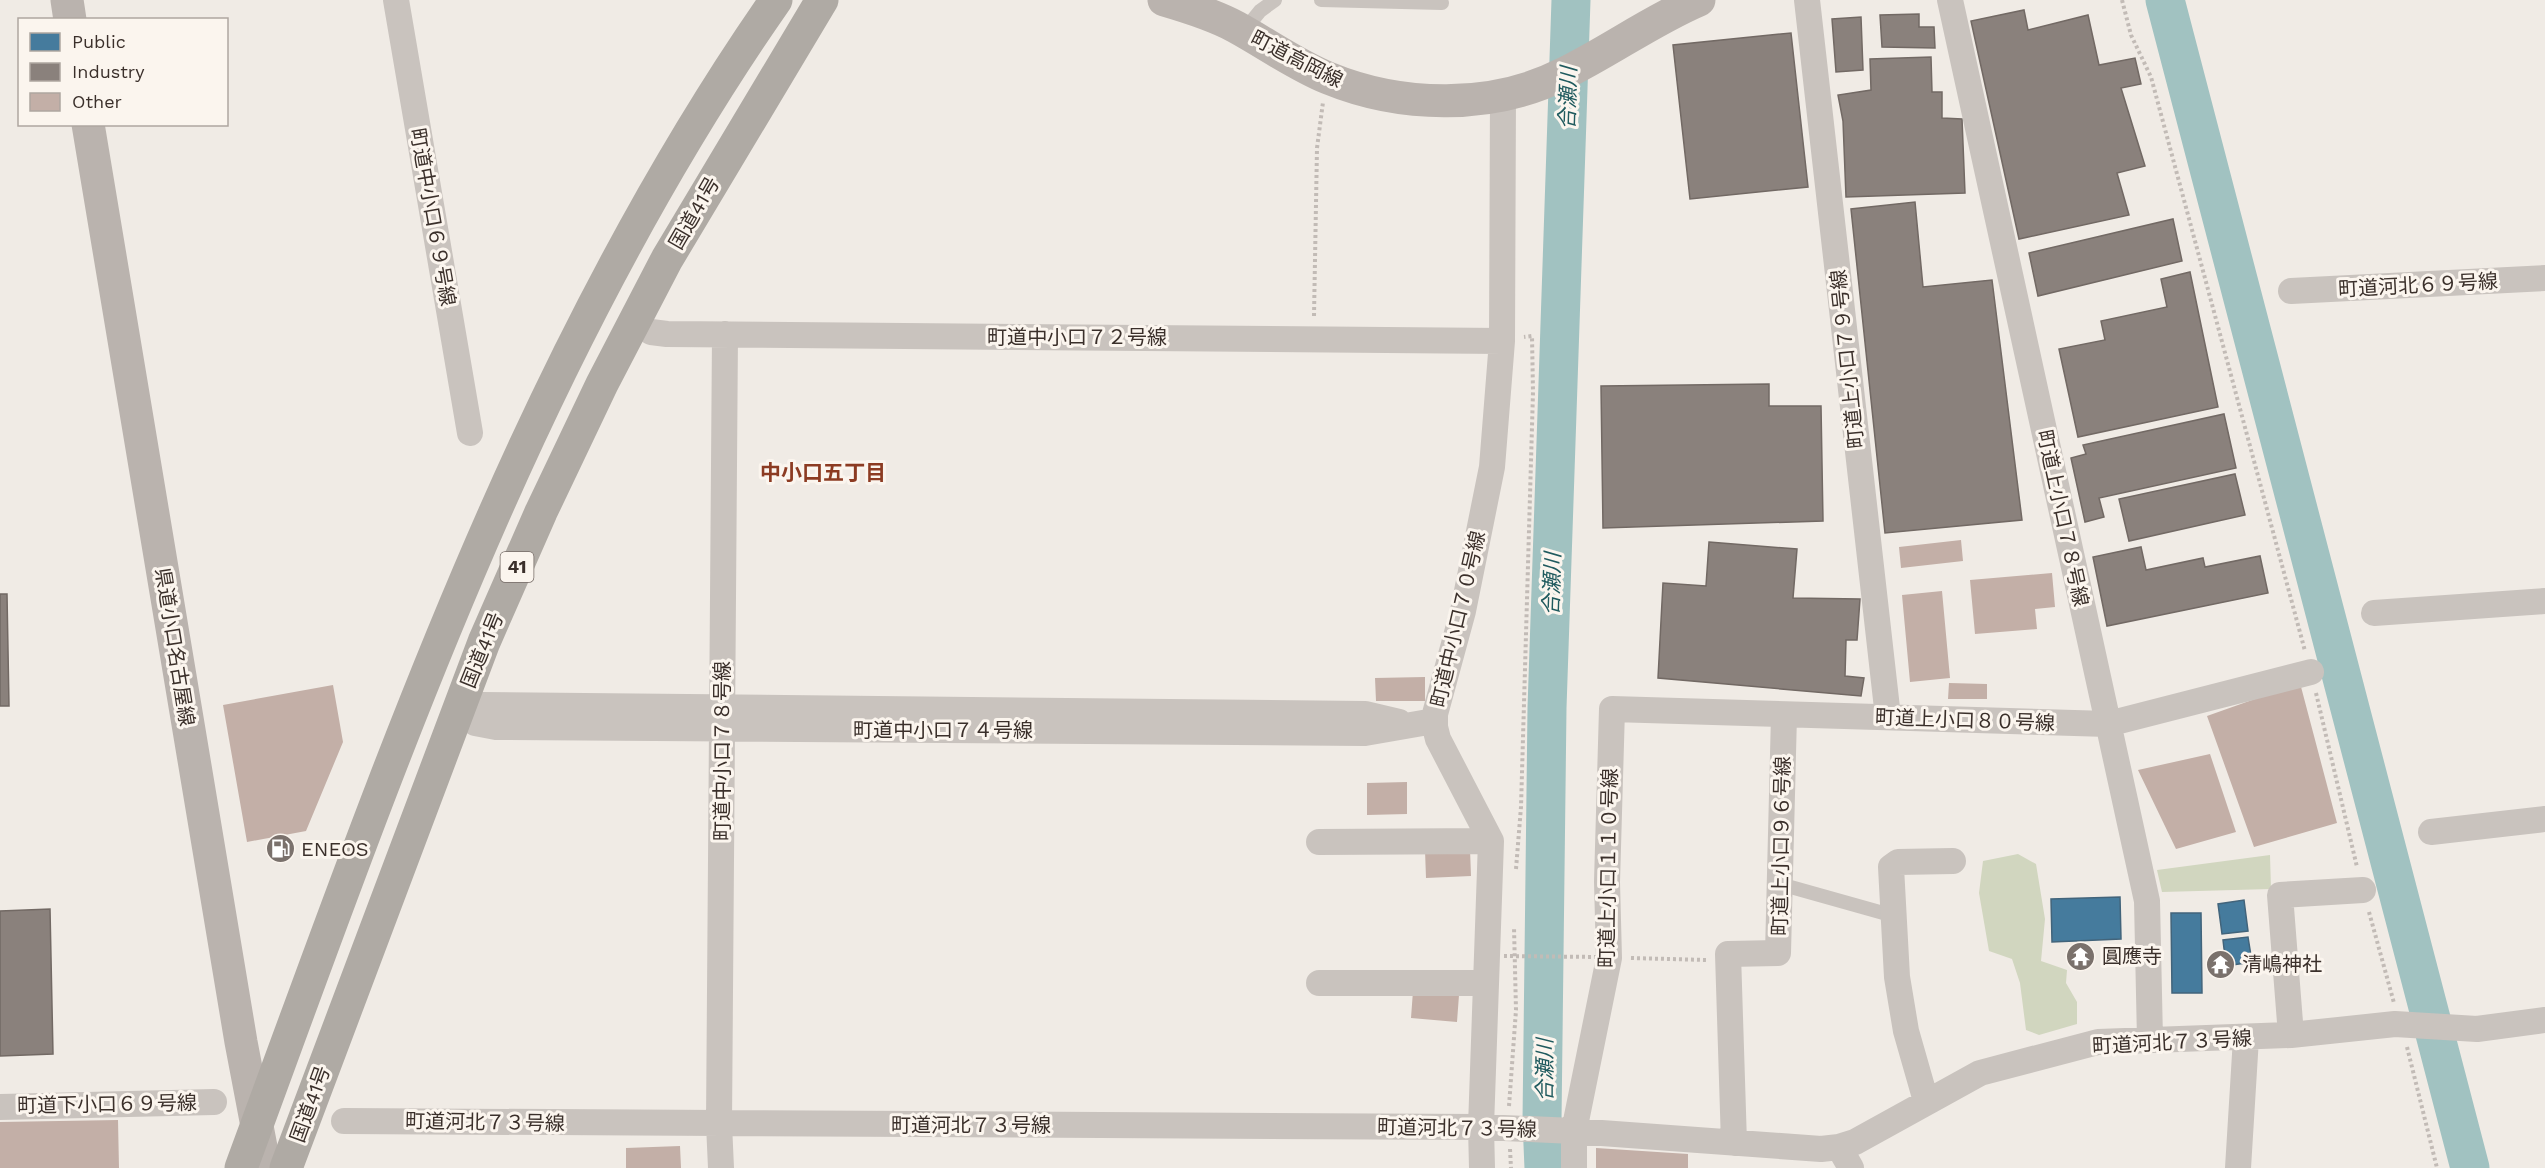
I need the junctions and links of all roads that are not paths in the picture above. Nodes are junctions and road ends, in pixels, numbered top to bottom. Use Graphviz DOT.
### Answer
graph roads {
  1 [pos="67,0"];
  2 [pos="396,0"];
  3 [pos="776,0"];
  4 [pos="822,0"];
  5 [pos="1164,0"];
  6 [pos="1275,0"];
  7 [pos="1321,0"];
  8 [pos="1699,0"];
  9 [pos="1807,0"];
  10 [pos="1950,0"];
  11 [pos="1442,3"];
  12 [pos="70,18"];
  13 [pos="1244,32"];
  14 [pos="1503,94"];
  15 [pos="88,126"];
  16 [pos="2545,278"];
  17 [pos="2545,292"];
  18 [pos="651,332"];
  19 [pos="725,334"];
  20 [pos="1502,341"];
  21 [pos="470,433"];
  22 [pos="2545,601"];
  23 [pos="2374,613"];
  24 [pos="2311,672"];
  25 [pos="1612,709"];
  26 [pos="479,714"];
  27 [pos="1784,715"];
  28 [pos="1888,717"];
  29 [pos="722,719"];
  30 [pos="1422,723"];
  31 [pos="2108,724"];
  32 [pos="2545,819"];
  33 [pos="2431,832"];
  34 [pos="1491,841"];
  35 [pos="1318,842"];
  36 [pos="1953,861"];
  37 [pos="1780,884"];
  38 [pos="2363,890"];
  39 [pos="1894,916"];
  40 [pos="1320,983"];
  41 [pos="1486,983"];
  42 [pos="2545,1020"];
  43 [pos="2291,1035"];
  44 [pos="2246,1038"];
  45 [pos="2150,1040"];
  46 [pos="1926,1101"];
  47 [pos="214,1102"];
  48 [pos="0,1107"];
  49 [pos="344,1121"];
  50 [pos="719,1124"];
  51 [pos="257,1126"];
  52 [pos="1481,1127"];
  53 [pos="1569,1130"];
  54 [pos="1734,1143"];
  55 [pos="1789,1157"];
  56 [pos="1845,1157"];
  57 [pos="241,1168"];
  58 [pos="265,1168"];
  59 [pos="286,1168"];
  60 [pos="721,1168"];
  61 [pos="1482,1168"];
  62 [pos="1574,1168"];
  63 [pos="2238,1168"];
  1 -- 12 [label="main road"];
  2 -- 21 [label="street, 町道中小口６９号線"];
  3 -- 51 [label="highway, 国道41号 / 41"];
  4 -- 59 [label="highway, 国道41号 / 41"];
  5 -- 13 [label="main road, 町道高岡線"];
  6 -- 13 [label="lane"];
  7 -- 11 [label="lane"];
  8 -- 14 [label="main road, 町道高岡線"];
  9 -- 28 [label="street, 町道上小口７９号線"];
  10 -- 31 [label="street, 町道上小口７８号線"];
  13 -- 14 [label="main road, 町道高岡線"];
  14 -- 20 [label="street, 町道中小口７０号線"];
  15 -- 51 [label="main road, 県道小口名古屋線"];
  16 -- 17 [label="street, 町道河北６９号線"];
  18 -- 19 [label="street, 町道中小口７２号線"];
  19 -- 20 [label="street, 町道中小口７２号線"];
  19 -- 29 [label="street, 町道中小口７８号線"];
  20 -- 30 [label="street, 町道中小口７０号線"];
  22 -- 23 [label="street"];
  24 -- 31 [label="street, 町道上小口８０号線"];
  25 -- 27 [label="street, 町道上小口８０号線"];
  25 -- 53 [label="street, 町道上小口１１０号線"];
  26 -- 29 [label="street, 町道中小口７４号線"];
  27 -- 28 [label="street, 町道上小口８０号線"];
  27 -- 37 [label="street, 町道上小口９６号線"];
  28 -- 31 [label="street, 町道上小口８０号線"];
  29 -- 30 [label="street, 町道中小口７４号線"];
  29 -- 50 [label="street, 町道中小口７８号線"];
  30 -- 34 [label="street, 町道中小口７０号線"];
  31 -- 45 [label="street, 町道上小口７８号線"];
  32 -- 33 [label="street"];
  34 -- 35 [label="street"];
  34 -- 41 [label="street, 町道中小口７０号線"];
  36 -- 39 [label="street"];
  37 -- 39 [label="lane"];
  37 -- 54 [label="street, 町道上小口９６号線"];
  38 -- 43 [label="street"];
  39 -- 46 [label="street"];
  40 -- 41 [label="street"];
  41 -- 52 [label="street, 町道中小口７０号線"];
  42 -- 43 [label="street, 町道河北７３号線"];
  43 -- 44 [label="street, 町道河北７３号線"];
  44 -- 45 [label="street, 町道河北７３号線"];
  44 -- 63 [label="street"];
  45 -- 46 [label="street, 町道河北７３号線"];
  46 -- 56 [label="street, 町道河北７３号線"];
  47 -- 48 [label="street, 町道下小口６９号線"];
  49 -- 50 [label="street, 町道河北７３号線"];
  50 -- 52 [label="street, 町道河北７３号線"];
  50 -- 60 [label="street, 町道中小口７８号線"];
  51 -- 57 [label="highway, 国道41号 / 41"];
  51 -- 58 [label="main road, 県道小口名古屋線"];
  52 -- 53 [label="street, 町道河北７３号線"];
  52 -- 61 [label="street, 町道中小口７０号線"];
  53 -- 54 [label="street, 町道河北７３号線"];
  53 -- 62 [label="street, 町道上小口１１０号線"];
  54 -- 55 [label="street, 町道河北７３号線"];
  55 -- 56 [label="street, 町道河北７３号線"];
}
